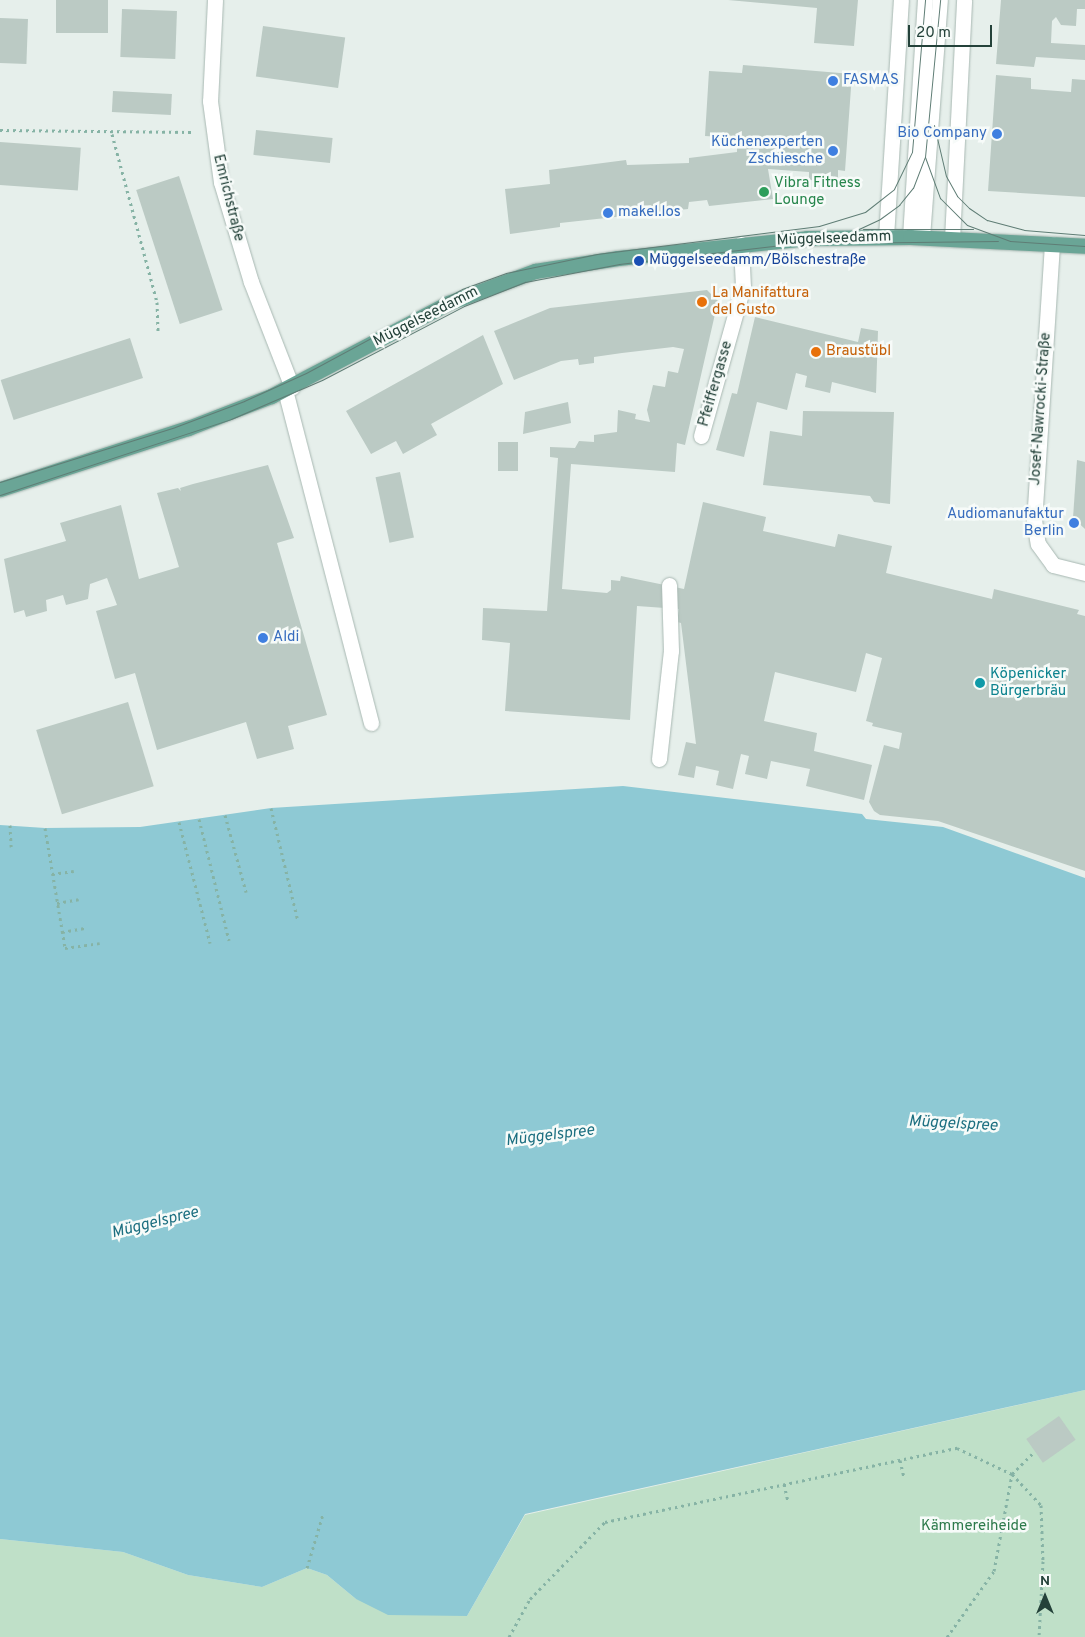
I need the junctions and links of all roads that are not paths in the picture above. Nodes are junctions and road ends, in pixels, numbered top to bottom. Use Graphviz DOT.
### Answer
graph roads {
  1 [pos="215,0"];
  2 [pos="901,0"];
  3 [pos="926,0"];
  4 [pos="940,0"];
  5 [pos="964,0"];
  6 [pos="886,237"];
  7 [pos="916,237"];
  8 [pos="952,239"];
  9 [pos="741,244"];
  10 [pos="1052,244"];
  11 [pos="1085,246"];
  12 [pos="288,389"];
  13 [pos="701,436"];
  14 [pos="0,489"];
  15 [pos="1085,573"];
  16 [pos="669,585"];
  17 [pos="370,724"];
  18 [pos="659,759"];
  1 -- 12 [label="street, Emrichstraße"];
  2 -- 6 [label="street"];
  3 -- 7 [label="street"];
  4 -- 7 [label="street"];
  5 -- 8 [label="street"];
  6 -- 7 [label="main road, Müggelseedamm"];
  6 -- 9 [label="main road, Müggelseedamm"];
  7 -- 8 [label="main road, Müggelseedamm"];
  8 -- 10 [label="main road, Müggelseedamm"];
  9 -- 12 [label="main road, Müggelseedamm"];
  9 -- 13 [label="street, Pfeiffergasse"];
  10 -- 11 [label="main road, Müggelseedamm"];
  10 -- 15 [label="street, Josef-Nawrocki-Straße"];
  12 -- 14 [label="main road, Müggelseedamm"];
  12 -- 17 [label="street, Emrichstraße"];
  16 -- 18 [label="street"];
}
